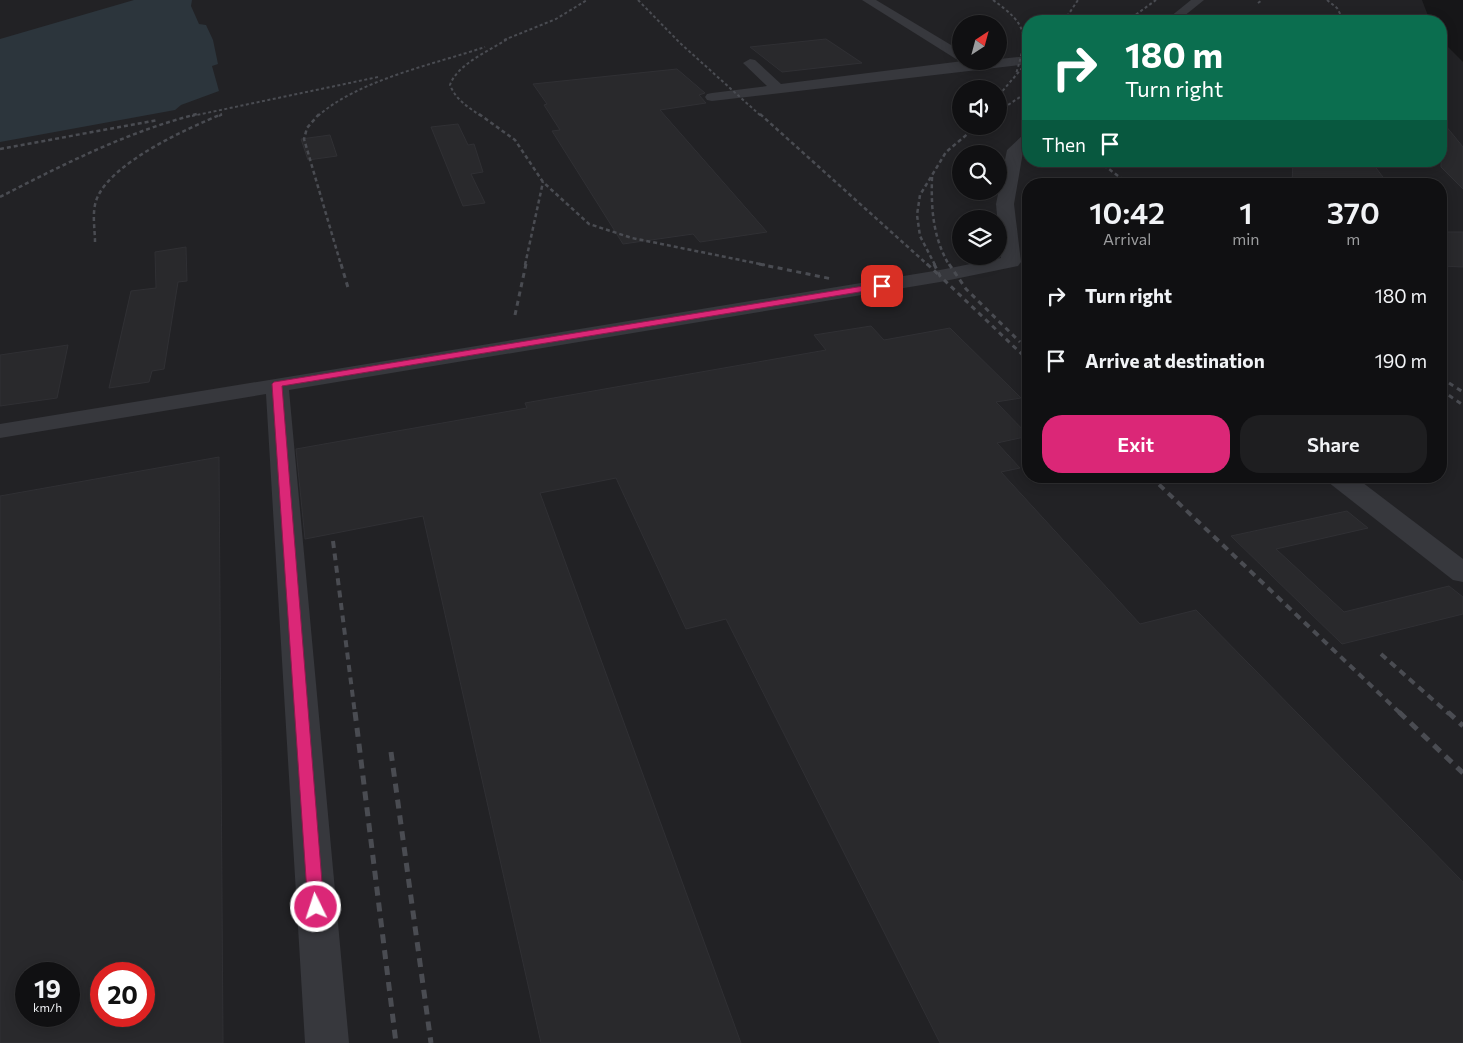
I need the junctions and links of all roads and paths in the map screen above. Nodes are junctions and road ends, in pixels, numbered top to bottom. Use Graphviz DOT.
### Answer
graph roads {
  1 [pos="868,0"];
  2 [pos="1198,0"];
  3 [pos="1179,15"];
  4 [pos="952,51"];
  5 [pos="1022,60"];
  6 [pos="1008,61"];
  7 [pos="750,63"];
  8 [pos="952,66"];
  9 [pos="778,89"];
  10 [pos="712,97"];
  11 [pos="1022,144"];
  12 [pos="1020,265"];
  13 [pos="277,384"];
  14 [pos="0,431"];
  15 [pos="1346,483"];
  16 [pos="1463,573"];
  17 [pos="327,1043"];
  1 -- 4 [label="lane"];
  2 -- 3 [label="lane"];
  5 -- 6 [label="lane"];
  7 -- 9 [label="lane"];
  8 -- 9 [label="lane"];
  9 -- 10 [label="lane"];
  11 -- 12 [label="lane"];
  12 -- 13 [label="lane"];
  13 -- 14 [label="lane"];
  13 -- 17 [label="lane"];
  15 -- 16 [label="lane"];
}
